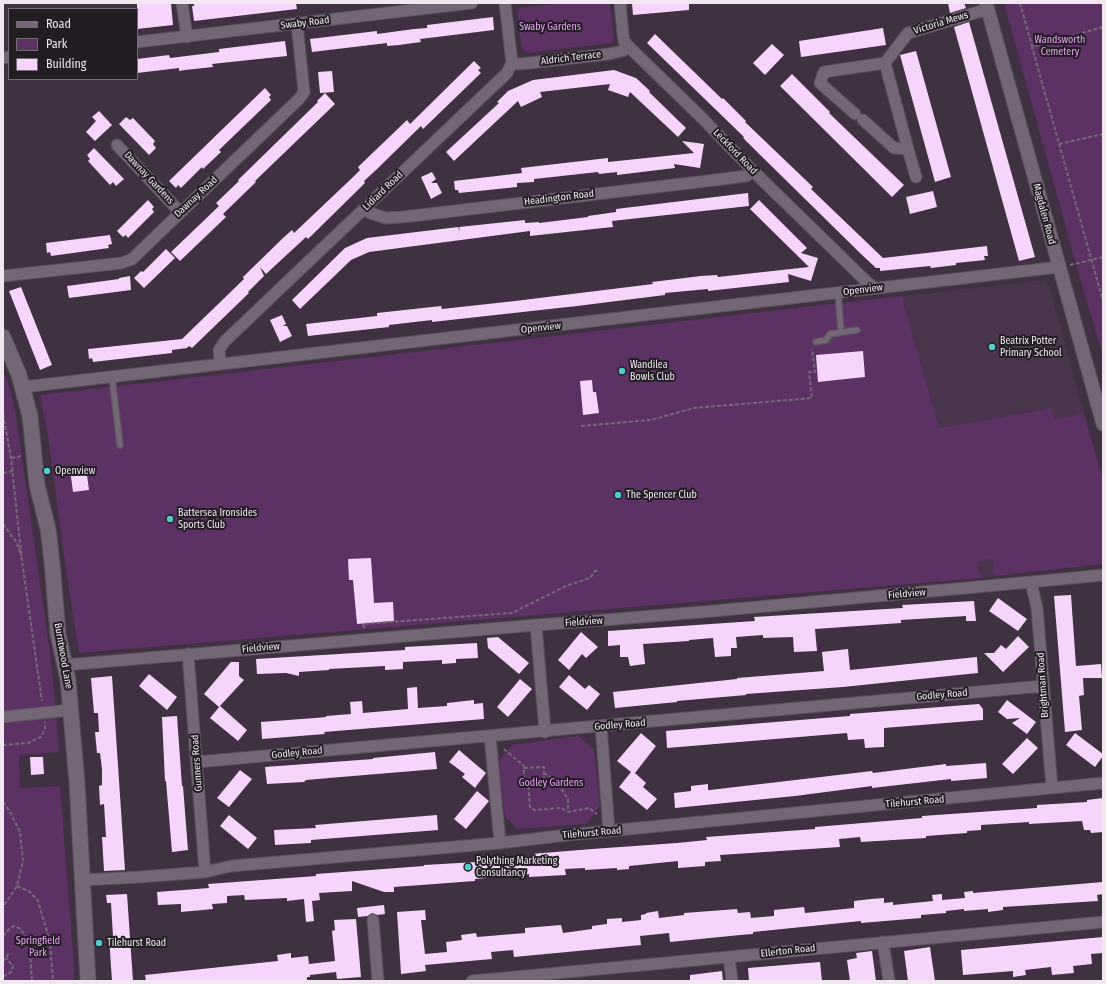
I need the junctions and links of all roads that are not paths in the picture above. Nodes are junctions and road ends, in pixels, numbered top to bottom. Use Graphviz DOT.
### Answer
graph roads {
  1 [pos="182,3"];
  2 [pos="472,3"];
  3 [pos="505,3"];
  4 [pos="620,3"];
  5 [pos="987,6"];
  6 [pos="297,24"];
  7 [pos="186,37"];
  8 [pos="138,42"];
  9 [pos="629,47"];
  10 [pos="512,63"];
  11 [pos="885,63"];
  12 [pos="117,145"];
  13 [pos="908,149"];
  14 [pos="753,171"];
  15 [pos="916,177"];
  16 [pos="365,208"];
  17 [pos="180,212"];
  18 [pos="1059,267"];
  19 [pos="3,276"];
  20 [pos="872,290"];
  21 [pos="838,293"];
  22 [pos="857,330"];
  23 [pos="841,332"];
  24 [pos="3,337"];
  25 [pos="816,342"];
  26 [pos="220,363"];
  27 [pos="112,377"];
  28 [pos="23,387"];
  29 [pos="1103,424"];
  30 [pos="120,444"];
  31 [pos="30,445"];
  32 [pos="39,494"];
  33 [pos="1103,575"];
  34 [pos="1031,582"];
  35 [pos="536,624"];
  36 [pos="188,654"];
  37 [pos="65,665"];
  38 [pos="1043,686"];
  39 [pos="71,710"];
  40 [pos="3,717"];
  41 [pos="601,726"];
  42 [pos="545,732"];
  43 [pos="490,736"];
  44 [pos="197,762"];
  45 [pos="1103,783"];
  46 [pos="1052,788"];
  47 [pos="609,831"];
  48 [pos="500,843"];
  49 [pos="205,872"];
  50 [pos="82,880"];
  51 [pos="373,920"];
  52 [pos="1103,922"];
  53 [pos="883,942"];
  54 [pos="729,957"];
  55 [pos="574,976"];
  56 [pos="88,981"];
  57 [pos="378,981"];
  58 [pos="472,981"];
  59 [pos="732,981"];
  60 [pos="888,981"];
  1 -- 7 [label="street"];
  2 -- 6 [label="street, Swaby Road"];
  3 -- 10 [label="street"];
  4 -- 9 [label="street, Leckford Road"];
  5 -- 11 [label="street, Victoria Mews"];
  5 -- 18 [label="street, Magdalen Road"];
  6 -- 7 [label="street, Swaby Road"];
  6 -- 17 [label="street, Dawnay Road"];
  7 -- 8 [label="street, Swaby Road"];
  9 -- 10 [label="street, Aldrich Terrace"];
  9 -- 14 [label="street, Leckford Road"];
  10 -- 16 [label="street, Lidiard Road"];
  11 -- 13 [label="street"];
  11 -- 13 [label="street"];
  12 -- 17 [label="street, Dawnay Gardens"];
  13 -- 15 [label="street"];
  14 -- 16 [label="street, Headington Road"];
  14 -- 20 [label="street, Leckford Road"];
  16 -- 26 [label="street, Lidiard Road"];
  17 -- 19 [label="street, Dawnay Road"];
  18 -- 20 [label="street, Openview"];
  18 -- 29 [label="street, Magdalen Road"];
  20 -- 21 [label="street, Openview"];
  21 -- 23 [label="lane"];
  21 -- 26 [label="street, Openview"];
  22 -- 23 [label="lane"];
  23 -- 25 [label="lane"];
  24 -- 28 [label="main road"];
  26 -- 27 [label="street, Openview"];
  27 -- 28 [label="street, Openview"];
  27 -- 30 [label="lane"];
  28 -- 31 [label="main road"];
  31 -- 32 [label="main road"];
  31 -- 32 [label="main road"];
  32 -- 37 [label="main road, Burntwood Lane"];
  33 -- 34 [label="street, Fieldview"];
  34 -- 35 [label="street, Fieldview"];
  34 -- 38 [label="street, Brightman Road"];
  35 -- 36 [label="street, Fieldview"];
  35 -- 42 [label="street"];
  36 -- 37 [label="street, Fieldview"];
  36 -- 44 [label="street, Gunners Road"];
  37 -- 39 [label="main road, Burntwood Lane"];
  38 -- 41 [label="street, Godley Road"];
  38 -- 46 [label="street, Brightman Road"];
  39 -- 40 [label="street"];
  39 -- 50 [label="main road, Burntwood Lane"];
  41 -- 42 [label="street, Godley Road"];
  41 -- 47 [label="street"];
  42 -- 43 [label="street, Godley Road"];
  43 -- 44 [label="street, Godley Road"];
  43 -- 48 [label="street"];
  44 -- 49 [label="street, Gunners Road"];
  45 -- 46 [label="street, Tilehurst Road"];
  46 -- 47 [label="street, Tilehurst Road"];
  47 -- 48 [label="street, Tilehurst Road"];
  48 -- 49 [label="street, Tilehurst Road"];
  49 -- 50 [label="street, Tilehurst Road"];
  50 -- 56 [label="main road, Burntwood Lane"];
  51 -- 57 [label="street"];
  52 -- 53 [label="street, Ellerton Road"];
  53 -- 54 [label="street, Ellerton Road"];
  53 -- 60 [label="street"];
  54 -- 55 [label="street, Ellerton Road"];
  54 -- 59 [label="street"];
  55 -- 58 [label="street, Ellerton Road"];
}
